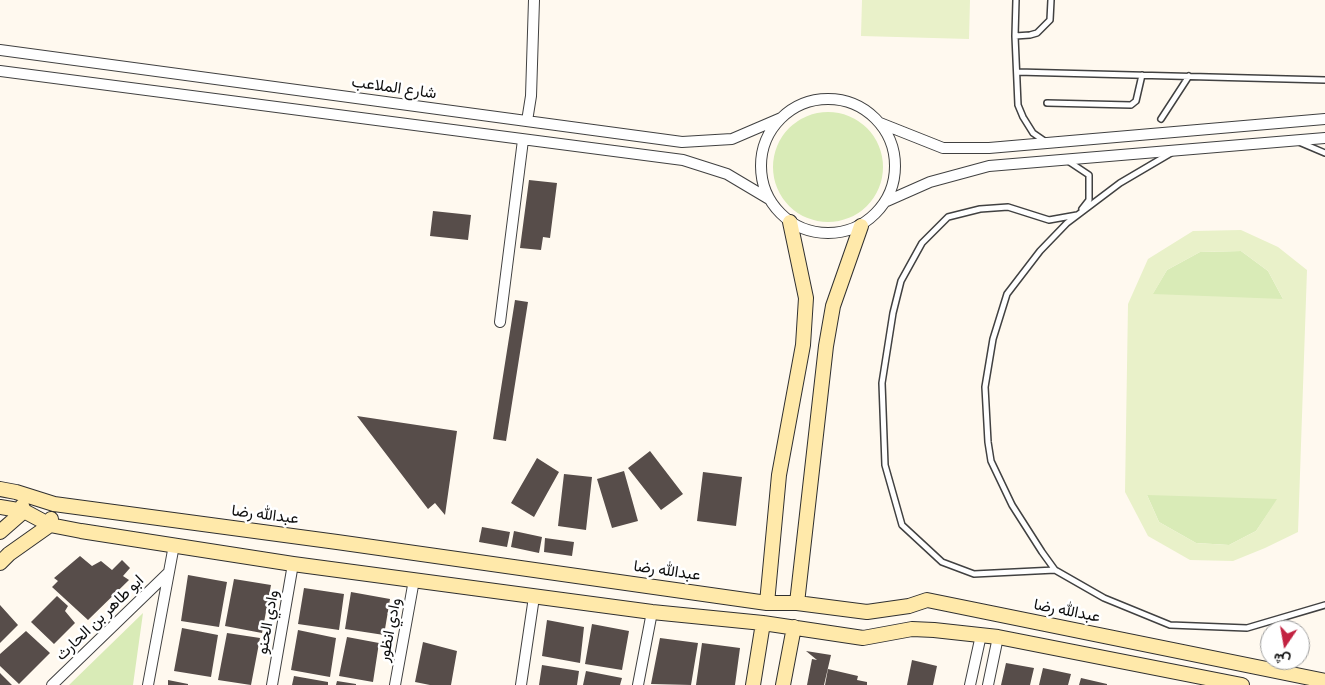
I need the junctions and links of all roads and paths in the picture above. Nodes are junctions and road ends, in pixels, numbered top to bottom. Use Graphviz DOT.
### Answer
graph roads {
  1 [pos="534,0"];
  2 [pos="1016,0"];
  3 [pos="1050,0"];
  4 [pos="1015,36"];
  5 [pos="0,50"];
  6 [pos="0,71"];
  7 [pos="1017,72"];
  8 [pos="1142,75"];
  9 [pos="1188,76"];
  10 [pos="1325,80"];
  11 [pos="1047,103"];
  12 [pos="781,118"];
  13 [pos="1161,119"];
  14 [pos="1325,119"];
  15 [pos="527,121"];
  16 [pos="880,123"];
  17 [pos="1325,138"];
  18 [pos="523,140"];
  19 [pos="1294,140"];
  20 [pos="1048,143"];
  21 [pos="1177,150"];
  22 [pos="1325,153"];
  23 [pos="1065,160"];
  24 [pos="769,199"];
  25 [pos="887,200"];
  26 [pos="1078,215"];
  27 [pos="790,222"];
  28 [pos="861,226"];
  29 [pos="500,322"];
  30 [pos="0,490"];
  31 [pos="16,492"];
  32 [pos="54,504"];
  33 [pos="0,507"];
  34 [pos="24,511"];
  35 [pos="50,525"];
  36 [pos="0,532"];
  37 [pos="174,545"];
  38 [pos="0,563"];
  39 [pos="293,564"];
  40 [pos="1055,570"];
  41 [pos="169,572"];
  42 [pos="414,580"];
  43 [pos="534,596"];
  44 [pos="767,603"];
  45 [pos="797,603"];
  46 [pos="1325,604"];
  47 [pos="652,612"];
  48 [pos="763,623"];
  49 [pos="794,628"];
  50 [pos="982,635"];
  51 [pos="998,637"];
  52 [pos="1325,681"];
  53 [pos="52,685"];
  54 [pos="148,685"];
  55 [pos="272,685"];
  56 [pos="395,685"];
  57 [pos="521,685"];
  58 [pos="638,685"];
  59 [pos="753,685"];
  60 [pos="783,685"];
  61 [pos="970,685"];
  62 [pos="988,685"];
  63 [pos="1242,685"];
  1 -- 15 [label="street"];
  2 -- 4 [label="lane"];
  3 -- 4 [label="lane"];
  4 -- 7 [label="lane"];
  5 -- 15 [label="street, شارع الملاعب"];
  6 -- 18 [label="street, شارع الملاعب"];
  7 -- 8 [label="lane"];
  7 -- 20 [label="lane"];
  8 -- 9 [label="lane"];
  8 -- 11 [label="lane"];
  9 -- 10 [label="lane"];
  9 -- 13 [label="lane"];
  12 -- 15 [label="street, شارع الملاعب"];
  12 -- 16 [label="street"];
  12 -- 24 [label="street"];
  14 -- 20 [label="street"];
  16 -- 20 [label="street"];
  16 -- 25 [label="street"];
  17 -- 19 [label="street"];
  18 -- 24 [label="street, شارع الملاعب"];
  18 -- 29 [label="street"];
  19 -- 21 [label="street"];
  19 -- 22 [label="lane"];
  21 -- 23 [label="street"];
  21 -- 26 [label="lane"];
  23 -- 25 [label="street"];
  23 -- 26 [label="lane"];
  24 -- 27 [label="street"];
  25 -- 28 [label="street"];
  26 -- 40 [label="lane"];
  26 -- 40 [label="lane"];
  27 -- 28 [label="street"];
  27 -- 44 [label="street"];
  28 -- 45 [label="street"];
  30 -- 31 [label="street, عبدالله رضا"];
  31 -- 32 [label="street, عبدالله رضا"];
  31 -- 34 [label="street"];
  32 -- 35 [label="street"];
  32 -- 44 [label="street, عبدالله رضا"];
  33 -- 34 [label="street"];
  34 -- 35 [label="street"];
  34 -- 36 [label="street"];
  35 -- 37 [label="street"];
  35 -- 38 [label="street"];
  37 -- 39 [label="street"];
  37 -- 41 [label="street"];
  39 -- 42 [label="street"];
  39 -- 55 [label="street, وادي الحنو"];
  40 -- 46 [label="lane"];
  41 -- 53 [label="street, ابو طاهر بن الحارث"];
  41 -- 54 [label="street"];
  42 -- 43 [label="street"];
  42 -- 56 [label="street, وادي انظور"];
  43 -- 47 [label="street"];
  43 -- 57 [label="street"];
  44 -- 45 [label="street, عبدالله رضا"];
  45 -- 52 [label="street, عبدالله رضا"];
  47 -- 48 [label="street"];
  47 -- 58 [label="street"];
  48 -- 49 [label="street"];
  48 -- 59 [label="street"];
  49 -- 50 [label="street"];
  49 -- 60 [label="street"];
  50 -- 51 [label="street"];
  50 -- 61 [label="street"];
  51 -- 62 [label="street"];
  51 -- 63 [label="street"];
}
